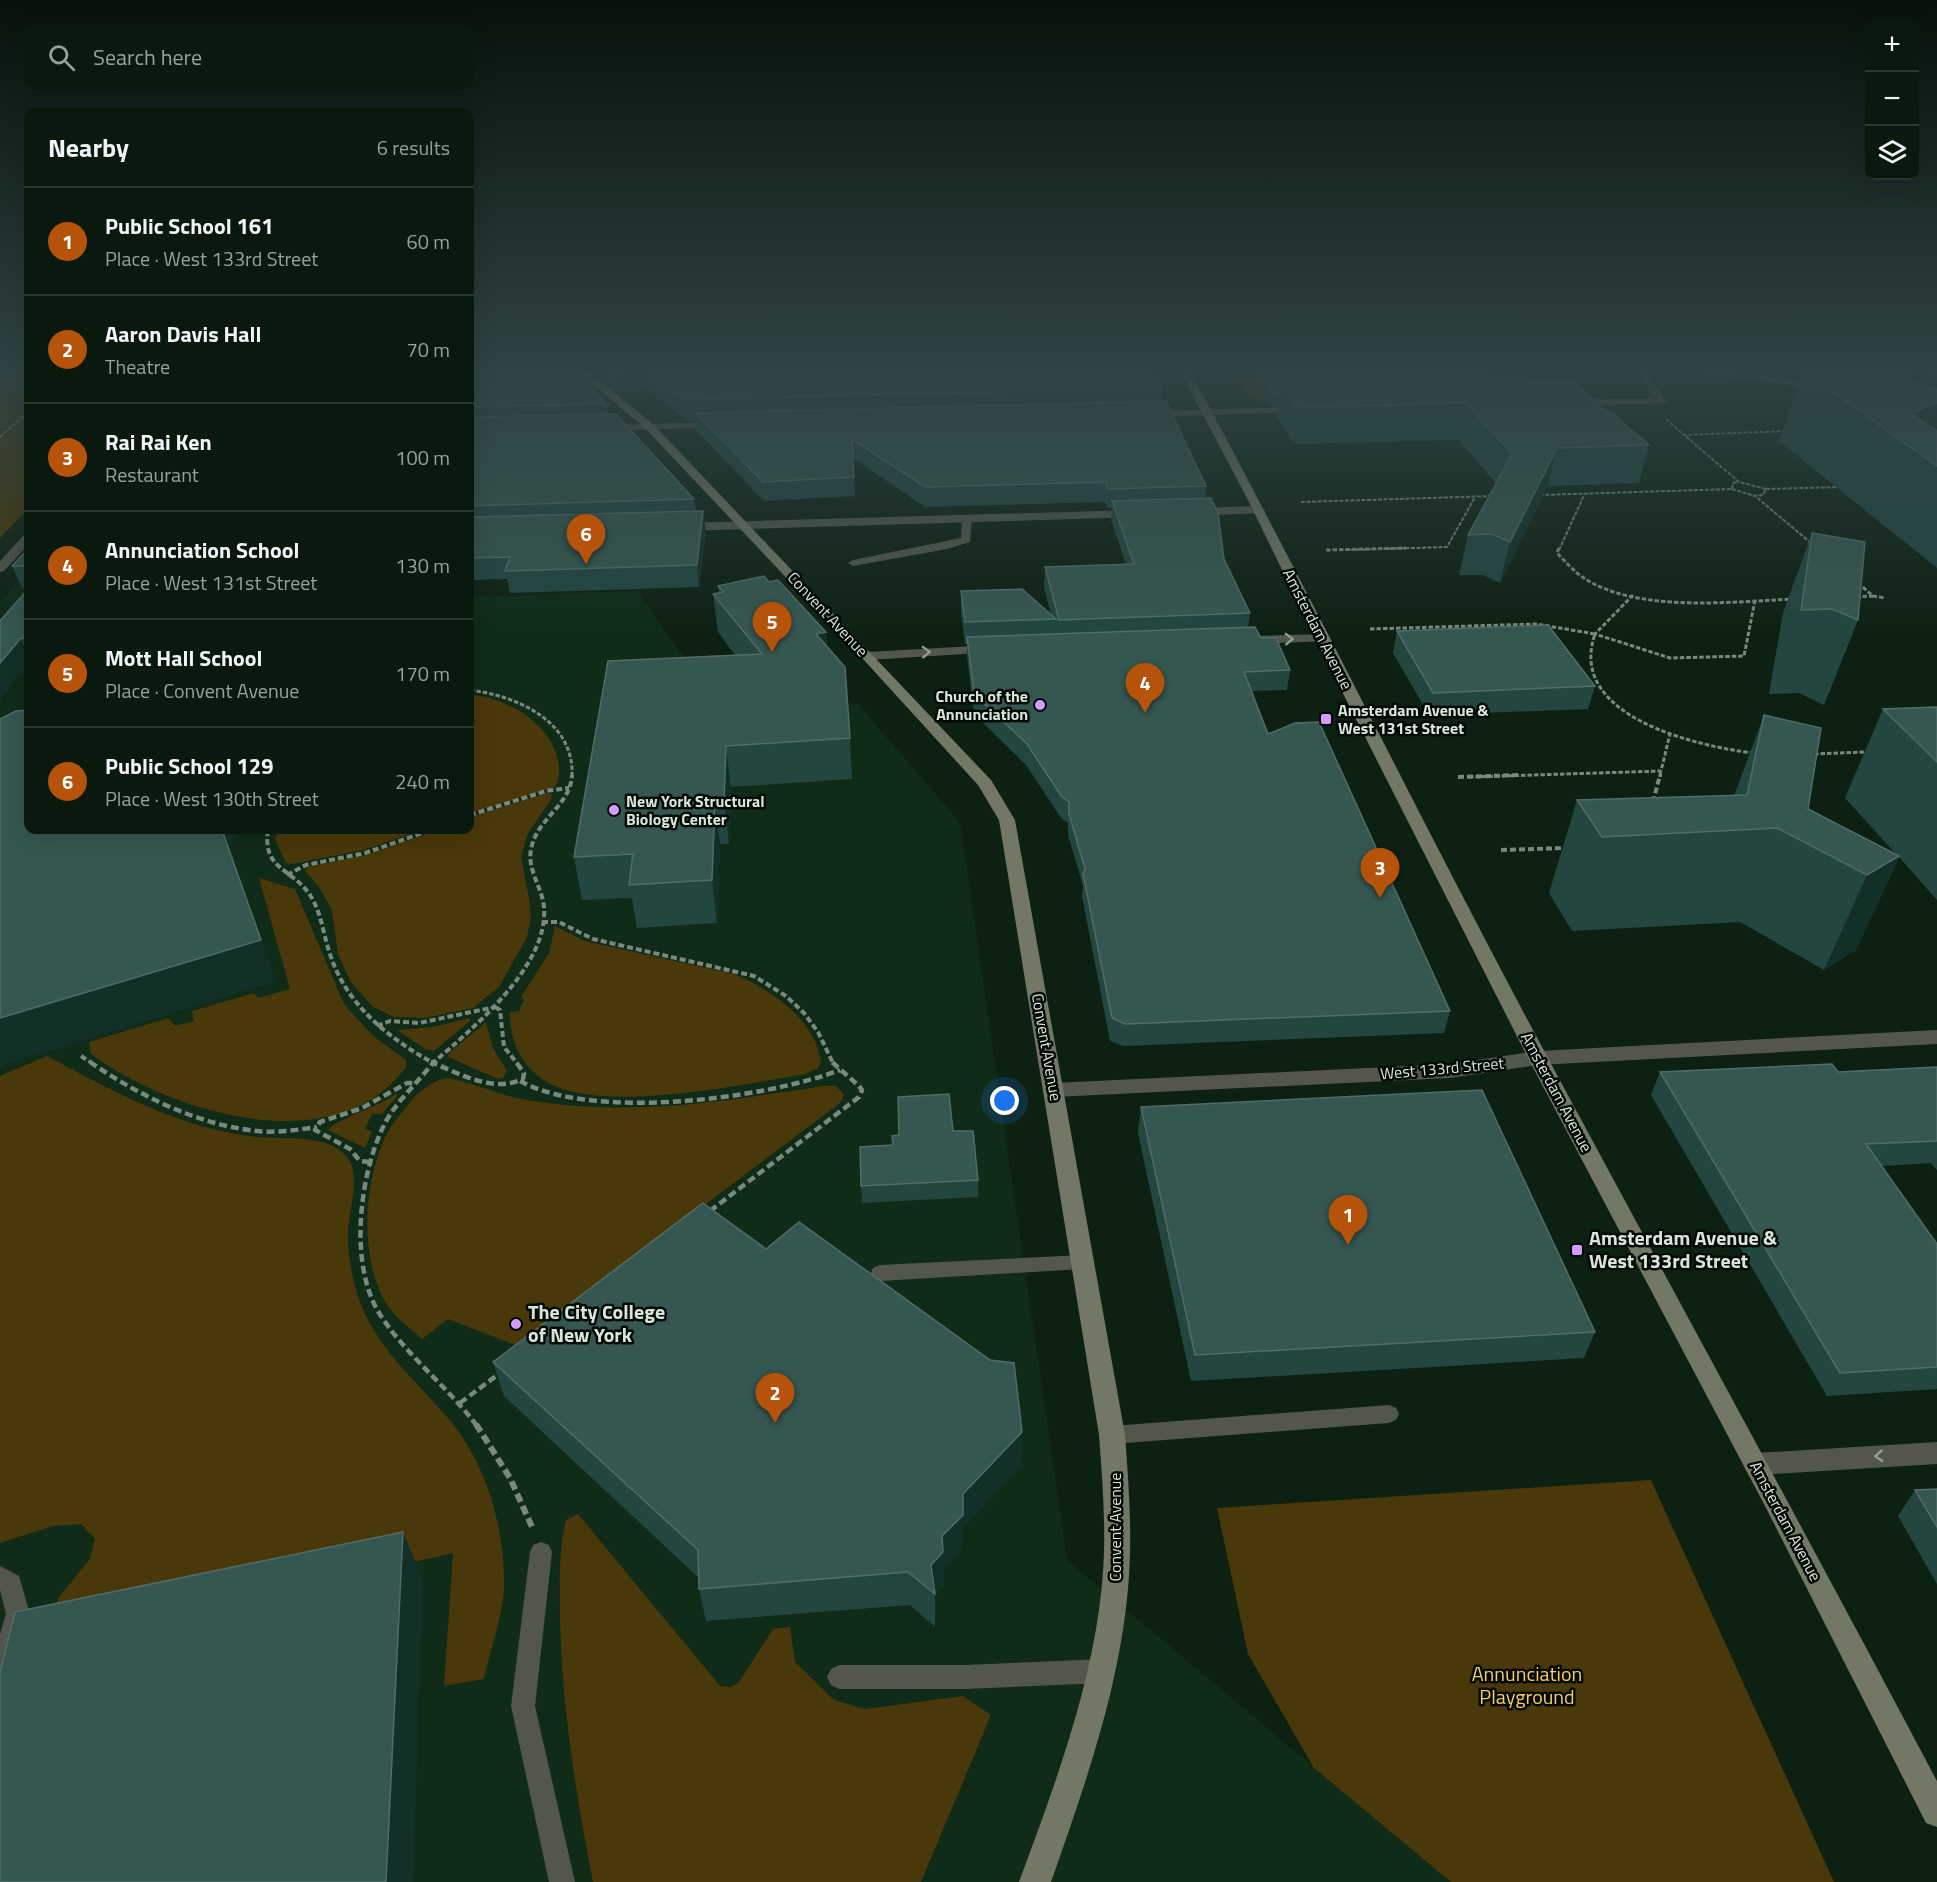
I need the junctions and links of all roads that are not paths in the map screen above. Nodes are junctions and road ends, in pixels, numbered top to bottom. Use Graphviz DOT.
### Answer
graph roads {
  1 [pos="678,457"];
  2 [pos="1231,457"];
  3 [pos="1258,510"];
  4 [pos="1186,512"];
  5 [pos="1152,513"];
  6 [pos="967,519"];
  7 [pos="743,525"];
  8 [pos="666,527"];
  9 [pos="24,546"];
  10 [pos="853,563"];
  11 [pos="0,568"];
  12 [pos="1322,638"];
  13 [pos="1233,641"];
  14 [pos="1005,649"];
  15 [pos="868,656"];
  16 [pos="1937,1037"];
  17 [pos="1538,1058"];
  18 [pos="1054,1089"];
  19 [pos="1083,1262"];
  20 [pos="880,1273"];
  21 [pos="1389,1414"];
  22 [pos="1112,1435"];
  23 [pos="1937,1453"];
  24 [pos="1756,1464"];
  25 [pos="541,1552"];
  26 [pos="0,1577"];
  27 [pos="0,1670"];
  28 [pos="1104,1671"];
  29 [pos="839,1677"];
  30 [pos="1937,1812"];
  31 [pos="562,1882"];
  32 [pos="1035,1882"];
  1 -- 7 [label="street, Convent Avenue"];
  2 -- 3 [label="street, Amsterdam Avenue"];
  3 -- 4 [label="street"];
  3 -- 12 [label="street, Amsterdam Avenue"];
  5 -- 6 [label="street"];
  6 -- 7 [label="street"];
  6 -- 10 [label="lane"];
  7 -- 8 [label="street"];
  7 -- 15 [label="street, Convent Avenue"];
  9 -- 11 [label="street"];
  13 -- 12 [label="street, one-way"];
  12 -- 17 [label="street, Amsterdam Avenue"];
  15 -- 14 [label="street, one-way"];
  15 -- 18 [label="street, Convent Avenue"];
  16 -- 17 [label="street, West 133rd Street"];
  17 -- 18 [label="street, West 133rd Street"];
  17 -- 24 [label="street, Amsterdam Avenue"];
  18 -- 19 [label="street, Convent Avenue"];
  19 -- 20 [label="lane"];
  19 -- 22 [label="street, Convent Avenue"];
  21 -- 22 [label="lane"];
  22 -- 28 [label="street, Convent Avenue"];
  23 -- 24 [label="street, one-way"];
  24 -- 30 [label="street, Amsterdam Avenue"];
  25 -- 31 [label="lane"];
  26 -- 27 [label="lane"];
  28 -- 29 [label="lane"];
  28 -- 32 [label="street, Convent Avenue"];
}
